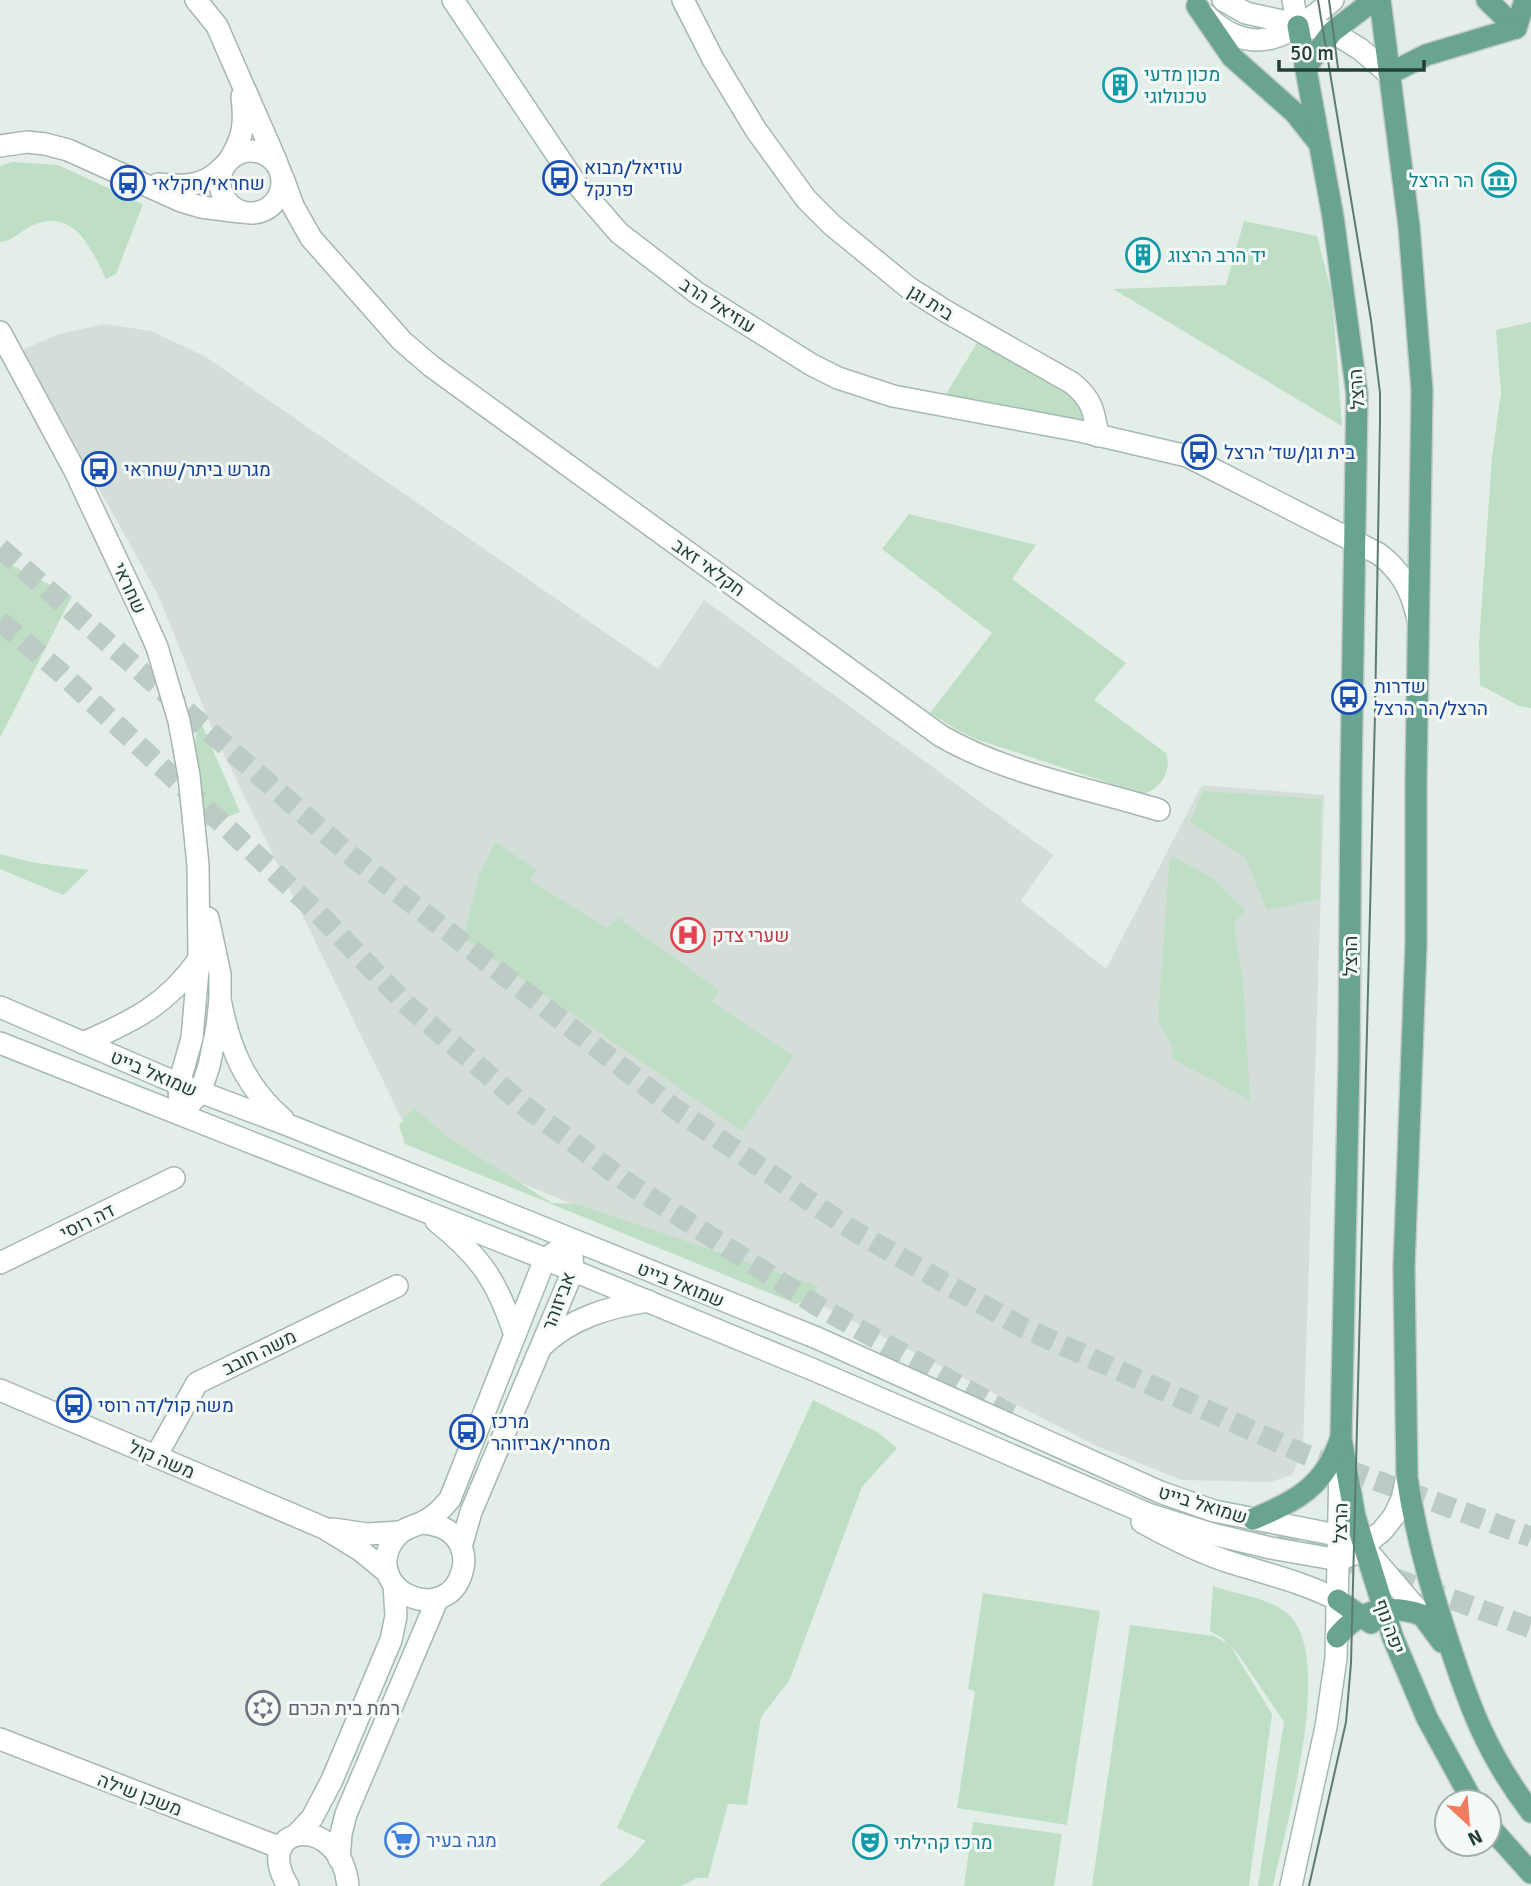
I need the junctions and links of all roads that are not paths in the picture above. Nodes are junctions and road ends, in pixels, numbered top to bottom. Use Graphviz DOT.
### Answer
graph roads {
  1 [pos="195,0"];
  2 [pos="453,0"];
  3 [pos="683,0"];
  4 [pos="1223,0"];
  5 [pos="1293,0"];
  6 [pos="1333,0"];
  7 [pos="1374,0"];
  8 [pos="1381,0"];
  9 [pos="1487,0"];
  10 [pos="1525,0"];
  11 [pos="1195,3"];
  12 [pos="1524,25"];
  13 [pos="1298,26"];
  14 [pos="1332,32"];
  15 [pos="230,53"];
  16 [pos="1306,67"];
  17 [pos="1389,74"];
  18 [pos="0,146"];
  19 [pos="1321,146"];
  20 [pos="227,163"];
  21 [pos="281,172"];
  22 [pos="139,181"];
  23 [pos="246,213"];
  24 [pos="311,238"];
  25 [pos="0,332"];
  26 [pos="1098,436"];
  27 [pos="1356,549"];
  28 [pos="1419,628"];
  29 [pos="1159,810"];
  30 [pos="198,865"];
  31 [pos="199,959"];
  32 [pos="220,999"];
  33 [pos="0,1007"];
  34 [pos="83,1042"];
  35 [pos="0,1043"];
  36 [pos="179,1084"];
  37 [pos="200,1093"];
  38 [pos="180,1114"];
  39 [pos="293,1127"];
  40 [pos="174,1178"];
  41 [pos="414,1206"];
  42 [pos="570,1240"];
  43 [pos="545,1259"];
  44 [pos="0,1263"];
  45 [pos="573,1271"];
  46 [pos="397,1286"];
  47 [pos="648,1301"];
  48 [pos="515,1335"];
  49 [pos="538,1350"];
  50 [pos="0,1390"];
  51 [pos="1341,1438"];
  52 [pos="156,1456"];
  53 [pos="1057,1476"];
  54 [pos="1407,1477"];
  55 [pos="1253,1519"];
  56 [pos="421,1523"];
  57 [pos="324,1528"];
  58 [pos="400,1532"];
  59 [pos="1339,1534"];
  60 [pos="461,1547"];
  61 [pos="1364,1547"];
  62 [pos="1339,1560"];
  63 [pos="391,1579"];
  64 [pos="438,1598"];
  65 [pos="1338,1600"];
  66 [pos="1383,1609"];
  67 [pos="1362,1615"];
  68 [pos="1422,1615"];
  69 [pos="1337,1637"];
  70 [pos="1399,1653"];
  71 [pos="1454,1661"];
  72 [pos="0,1739"];
  73 [pos="1465,1788"];
  74 [pos="1529,1808"];
  75 [pos="289,1841"];
  76 [pos="1503,1844"];
  77 [pos="339,1859"];
  78 [pos="1529,1876"];
  79 [pos="288,1886"];
  80 [pos="348,1886"];
  81 [pos="1291,1886"];
  1 -- 15 [label="street"];
  2 -- 26 [label="street, עוזיאל הרב"];
  3 -- 26 [label="street, בית וגן"];
  4 -- 13 [label="street"];
  5 -- 13 [label="street"];
  6 -- 13 [label="street"];
  7 -- 14 [label="main road"];
  8 -- 17 [label="main road"];
  9 -- 12 [label="main road"];
  10 -- 12 [label="main road"];
  11 -- 13 [label="street"];
  11 -- 19 [label="main road"];
  12 -- 17 [label="main road"];
  13 -- 14 [label="street"];
  13 -- 16 [label="main road, הרצל"];
  14 -- 16 [label="main road"];
  14 -- 17 [label="street"];
  15 -- 20 [label="street"];
  15 -- 21 [label="street"];
  16 -- 19 [label="main road, הרצל"];
  17 -- 28 [label="main road"];
  18 -- 22 [label="street"];
  19 -- 27 [label="main road, הרצל"];
  20 -- 21 [label="street"];
  20 -- 22 [label="street"];
  20 -- 23 [label="street"];
  21 -- 23 [label="street"];
  21 -- 24 [label="street"];
  22 -- 23 [label="street"];
  23 -- 24 [label="street"];
  24 -- 29 [label="street, חקלאי זאב"];
  25 -- 30 [label="street, שחראי"];
  26 -- 27 [label="street"];
  27 -- 28 [label="street"];
  27 -- 51 [label="main road, הרצל"];
  28 -- 54 [label="main road"];
  30 -- 31 [label="street, שחראי"];
  30 -- 32 [label="street, שחראי"];
  31 -- 34 [label="street"];
  31 -- 36 [label="street, שחראי"];
  32 -- 37 [label="street, שחראי"];
  32 -- 39 [label="street"];
  33 -- 34 [label="street, שמואל בייט"];
  34 -- 36 [label="street, שמואל בייט"];
  35 -- 38 [label="street, שמואל בייט"];
  36 -- 37 [label="street, שמואל בייט"];
  36 -- 38 [label="street, שחראי"];
  37 -- 38 [label="street, שחראי"];
  37 -- 39 [label="street, שמואל בייט"];
  38 -- 41 [label="street, שמואל בייט"];
  39 -- 42 [label="street, שמואל בייט"];
  40 -- 44 [label="street, דה רוסי"];
  41 -- 43 [label="street, שמואל בייט"];
  41 -- 48 [label="street"];
  42 -- 43 [label="street, אביזוהר"];
  42 -- 45 [label="street, אביזוהר"];
  42 -- 55 [label="street, שמואל בייט"];
  43 -- 45 [label="street, שמואל בייט"];
  43 -- 48 [label="street, אביזוהר"];
  45 -- 47 [label="street, שמואל בייט"];
  45 -- 49 [label="street, אביזוהר"];
  46 -- 52 [label="street, משה חובב"];
  47 -- 49 [label="street"];
  47 -- 53 [label="street, שמואל בייט"];
  48 -- 56 [label="street, אביזוהר"];
  49 -- 60 [label="street, אביזוהר"];
  50 -- 52 [label="street, משה קול"];
  51 -- 55 [label="main road"];
  51 -- 59 [label="street, הרצל"];
  51 -- 61 [label="main road, יפה נוף"];
  52 -- 57 [label="street, משה קול"];
  53 -- 62 [label="street, שמואל בייט"];
  53 -- 65 [label="street"];
  54 -- 61 [label="street"];
  54 -- 71 [label="main road"];
  55 -- 59 [label="street, שמואל בייט"];
  56 -- 58 [label="street, אביזוהר"];
  56 -- 60 [label="street"];
  57 -- 58 [label="street, משה קול"];
  57 -- 63 [label="street, משה קול"];
  58 -- 63 [label="street"];
  59 -- 61 [label="street, שמואל בייט"];
  59 -- 62 [label="street, הרצל"];
  60 -- 64 [label="street, אביזוהר"];
  61 -- 62 [label="street"];
  61 -- 66 [label="main road, יפה נוף"];
  61 -- 68 [label="street, שמואל בייט"];
  62 -- 65 [label="street, הרצל"];
  63 -- 64 [label="street"];
  63 -- 75 [label="street"];
  64 -- 77 [label="street, אביזוהר"];
  65 -- 67 [label="main road"];
  65 -- 69 [label="street, הרצל"];
  66 -- 67 [label="main road"];
  66 -- 68 [label="main road"];
  66 -- 70 [label="main road, יפה נוף"];
  67 -- 69 [label="main road"];
  67 -- 70 [label="main road"];
  68 -- 71 [label="main road"];
  69 -- 81 [label="street, הרצל"];
  70 -- 73 [label="main road, יפה נוף"];
  71 -- 74 [label="main road"];
  72 -- 75 [label="street, משכן שילה"];
  75 -- 77 [label="street, משכן שילה"];
  75 -- 79 [label="street"];
  76 -- 78 [label="main road"];
  77 -- 80 [label="street"];
}
